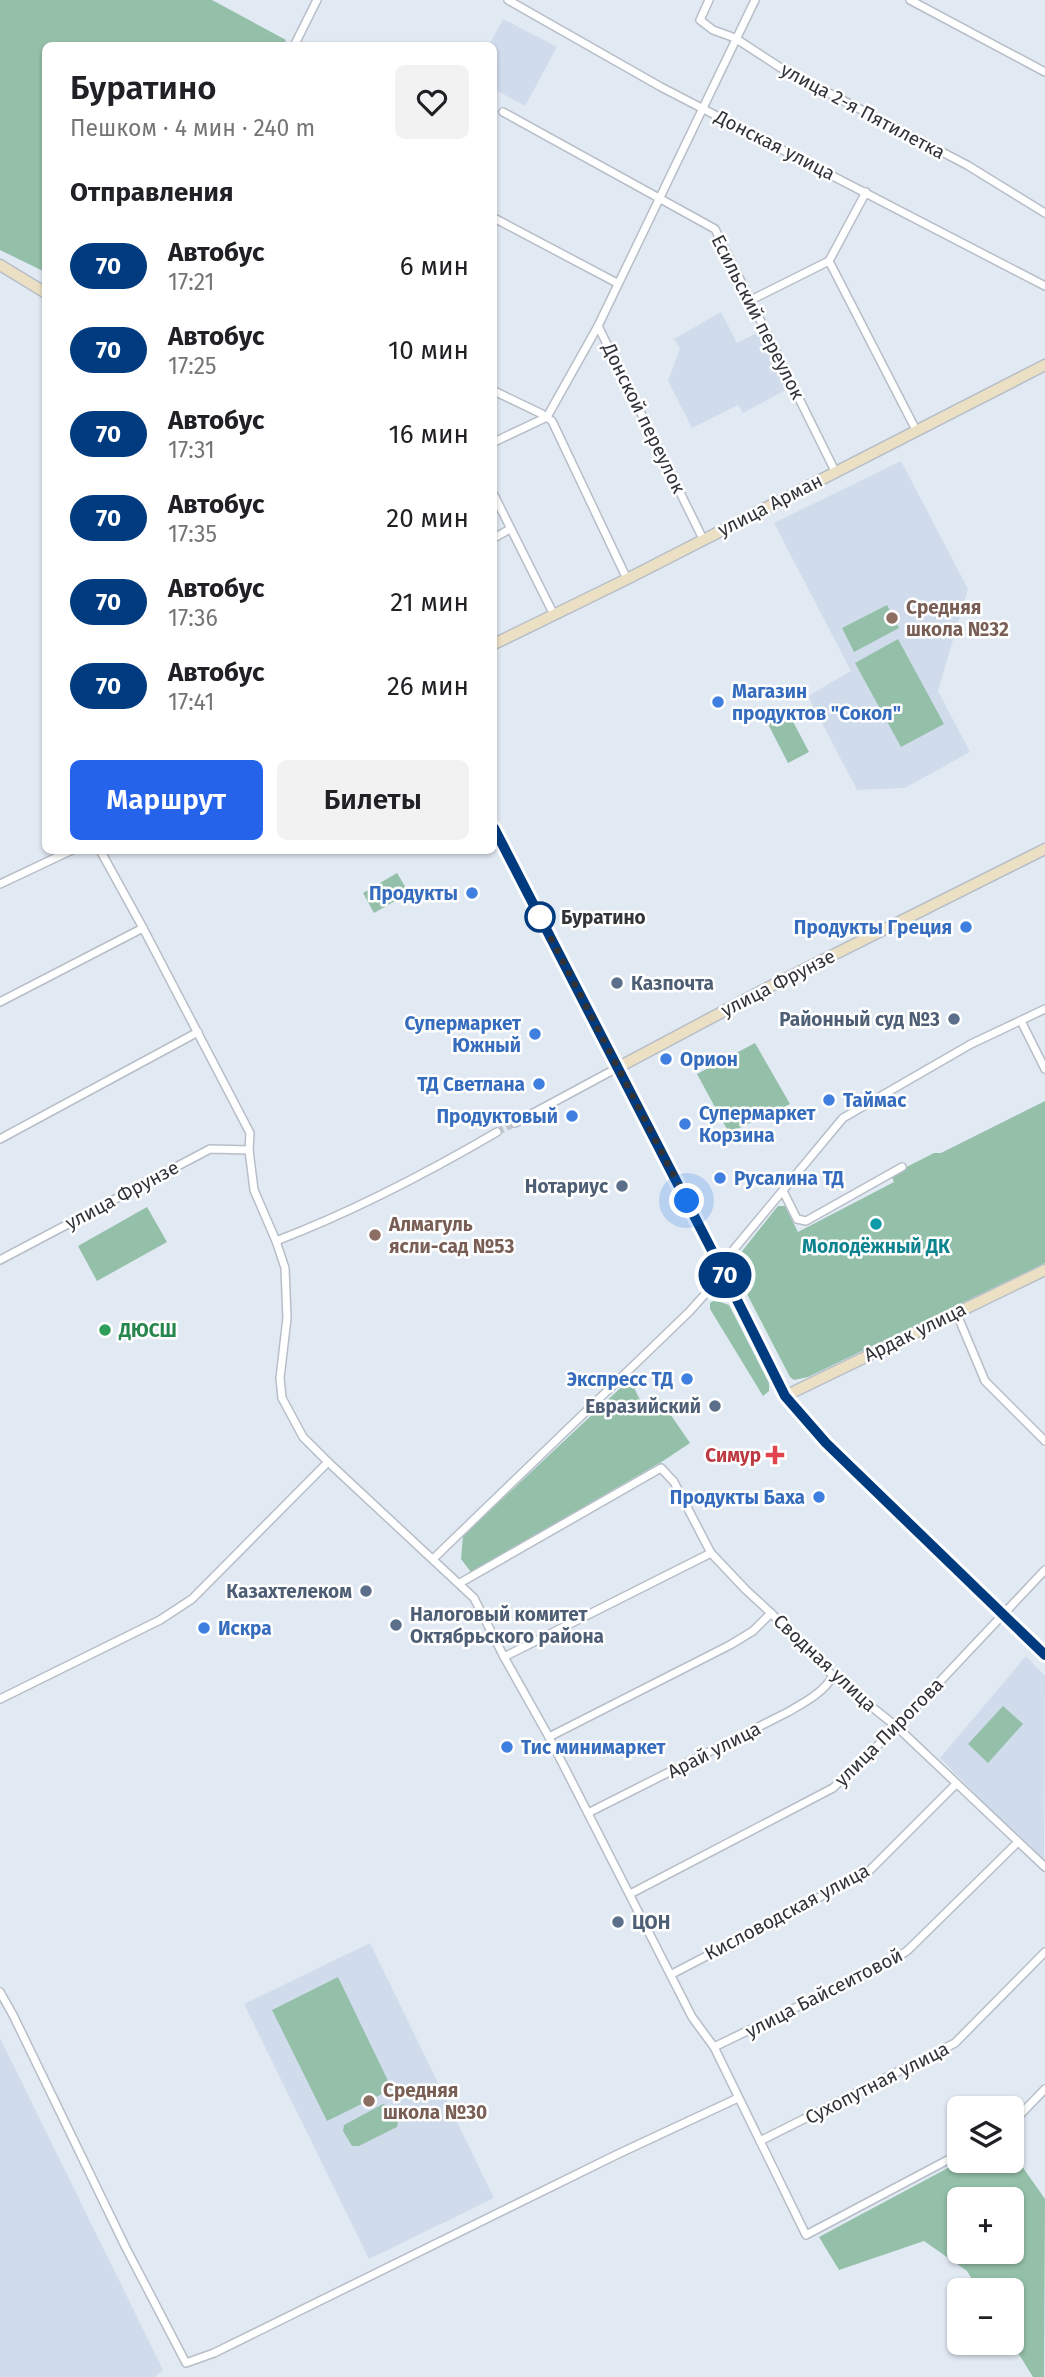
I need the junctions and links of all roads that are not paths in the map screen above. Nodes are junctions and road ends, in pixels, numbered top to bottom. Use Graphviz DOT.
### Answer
graph roads {
  1 [pos="317,0"];
  2 [pos="508,0"];
  3 [pos="709,0"];
  4 [pos="755,0"];
  5 [pos="910,0"];
  6 [pos="735,38"];
  7 [pos="296,42"];
  8 [pos="1045,72"];
  9 [pos="703,108"];
  10 [pos="503,111"];
  11 [pos="866,192"];
  12 [pos="660,198"];
  13 [pos="1045,213"];
  14 [pos="497,220"];
  15 [pos="829,261"];
  16 [pos="0,265"];
  17 [pos="617,283"];
  18 [pos="1045,286"];
  19 [pos="42,291"];
  20 [pos="749,300"];
  21 [pos="597,326"];
  22 [pos="1045,365"];
  23 [pos="497,392"];
  24 [pos="547,416"];
  25 [pos="916,430"];
  26 [pos="497,441"];
  27 [pos="835,471"];
  28 [pos="497,502"];
  29 [pos="510,530"];
  30 [pos="497,536"];
  31 [pos="704,539"];
  32 [pos="627,579"];
  33 [pos="554,615"];
  34 [pos="497,643"];
  35 [pos="497,834"];
  36 [pos="1045,849"];
  37 [pos="64,854"];
  38 [pos="102,854"];
  39 [pos="0,884"];
  40 [pos="143,928"];
  41 [pos="0,1002"];
  42 [pos="1045,1009"];
  43 [pos="1021,1021"];
  44 [pos="198,1032"];
  45 [pos="617,1068"];
  46 [pos="1045,1069"];
  47 [pos="514,1123"];
  48 [pos="497,1132"];
  49 [pos="0,1139"];
  50 [pos="249,1150"];
  51 [pos="902,1167"];
  52 [pos="783,1191"];
  53 [pos="276,1241"];
  54 [pos="0,1260"];
  55 [pos="721,1268"];
  56 [pos="1045,1270"];
  57 [pos="956,1312"];
  58 [pos="785,1396"];
  59 [pos="1045,1441"];
  60 [pos="328,1462"];
  61 [pos="711,1553"];
  62 [pos="433,1559"];
  63 [pos="1045,1570"];
  64 [pos="460,1583"];
  65 [pos="771,1613"];
  66 [pos="1003,1615"];
  67 [pos="1045,1655"];
  68 [pos="504,1657"];
  69 [pos="833,1676"];
  70 [pos="0,1699"];
  71 [pos="897,1727"];
  72 [pos="549,1737"];
  73 [pos="956,1784"];
  74 [pos="588,1813"];
  75 [pos="1018,1842"];
  76 [pos="1045,1867"];
  77 [pos="630,1894"];
  78 [pos="1045,1952"];
  79 [pos="672,1974"];
  80 [pos="0,1992"];
  81 [pos="713,2048"];
  82 [pos="1045,2089"];
  83 [pos="738,2098"];
  84 [pos="1024,2111"];
  85 [pos="760,2141"];
  86 [pos="947,2160"];
  1 -- 7 [label="street"];
  2 -- 9 [label="street, Донская улица"];
  3 -- 6 [label="street, улица 2-я Пятилетка"];
  4 -- 6 [label="street, Донской переулок"];
  5 -- 8 [label="street"];
  6 -- 9 [label="street, Донской переулок"];
  6 -- 13 [label="street, улица 2-я Пятилетка"];
  9 -- 11 [label="street, Донская улица"];
  9 -- 12 [label="street, Донской переулок"];
  10 -- 12 [label="street, Есильский переулок"];
  11 -- 15 [label="street"];
  11 -- 18 [label="street, Донская улица"];
  12 -- 17 [label="street, Донской переулок"];
  12 -- 20 [label="street, Есильский переулок"];
  14 -- 17 [label="street"];
  15 -- 20 [label="street"];
  15 -- 25 [label="street"];
  16 -- 19 [label="street"];
  17 -- 21 [label="street, Донской переулок"];
  20 -- 27 [label="street, Есильский переулок"];
  21 -- 24 [label="street"];
  21 -- 31 [label="street, Донской переулок"];
  22 -- 25 [label="street, улица Арман"];
  23 -- 24 [label="street"];
  24 -- 26 [label="street"];
  24 -- 32 [label="street"];
  25 -- 27 [label="street, улица Арман"];
  27 -- 31 [label="street, улица Арман"];
  28 -- 29 [label="street"];
  29 -- 30 [label="street"];
  29 -- 33 [label="street"];
  31 -- 32 [label="street, улица Арман"];
  32 -- 33 [label="street, улица Арман"];
  33 -- 34 [label="street, улица Арман"];
  35 -- 45 [label="street"];
  36 -- 45 [label="street, улица Фрунзе"];
  37 -- 39 [label="street"];
  38 -- 40 [label="street"];
  40 -- 41 [label="street"];
  40 -- 44 [label="street"];
  42 -- 43 [label="street"];
  43 -- 46 [label="street"];
  43 -- 52 [label="street"];
  44 -- 49 [label="street"];
  44 -- 50 [label="street"];
  45 -- 47 [label="street, улица Фрунзе"];
  45 -- 55 [label="street"];
  48 -- 53 [label="street"];
  50 -- 53 [label="street"];
  50 -- 54 [label="street, улица Фрунзе"];
  51 -- 52 [label="street"];
  52 -- 55 [label="street"];
  53 -- 60 [label="street"];
  55 -- 58 [label="street"];
  55 -- 62 [label="street"];
  56 -- 57 [label="street, Ардак улица"];
  57 -- 58 [label="street, Ардак улица"];
  57 -- 59 [label="street"];
  58 -- 66 [label="street"];
  60 -- 62 [label="street"];
  60 -- 70 [label="street"];
  61 -- 64 [label="street, Сводная улица"];
  61 -- 65 [label="street, Сводная улица"];
  61 -- 68 [label="street"];
  62 -- 64 [label="street"];
  63 -- 66 [label="street, улица Пирогова"];
  64 -- 68 [label="street"];
  65 -- 69 [label="street, Сводная улица"];
  65 -- 72 [label="street"];
  66 -- 67 [label="street"];
  66 -- 71 [label="street, улица Пирогова"];
  68 -- 72 [label="street"];
  69 -- 71 [label="street, Сводная улица"];
  69 -- 74 [label="street, Арай улица"];
  71 -- 73 [label="street, Сводная улица"];
  71 -- 77 [label="street, улица Пирогова"];
  72 -- 74 [label="street"];
  73 -- 75 [label="street, Сводная улица"];
  73 -- 79 [label="street, Кисловодская улица"];
  74 -- 77 [label="street"];
  75 -- 76 [label="street, Сводная улица"];
  75 -- 81 [label="street, улица Байсеитовой"];
  77 -- 79 [label="street"];
  78 -- 85 [label="street, Сухопутная улица"];
  79 -- 81 [label="street"];
  80 -- 83 [label="street"];
  81 -- 83 [label="street"];
  82 -- 84 [label="street"];
  83 -- 85 [label="street"];
  85 -- 86 [label="street"];
}
